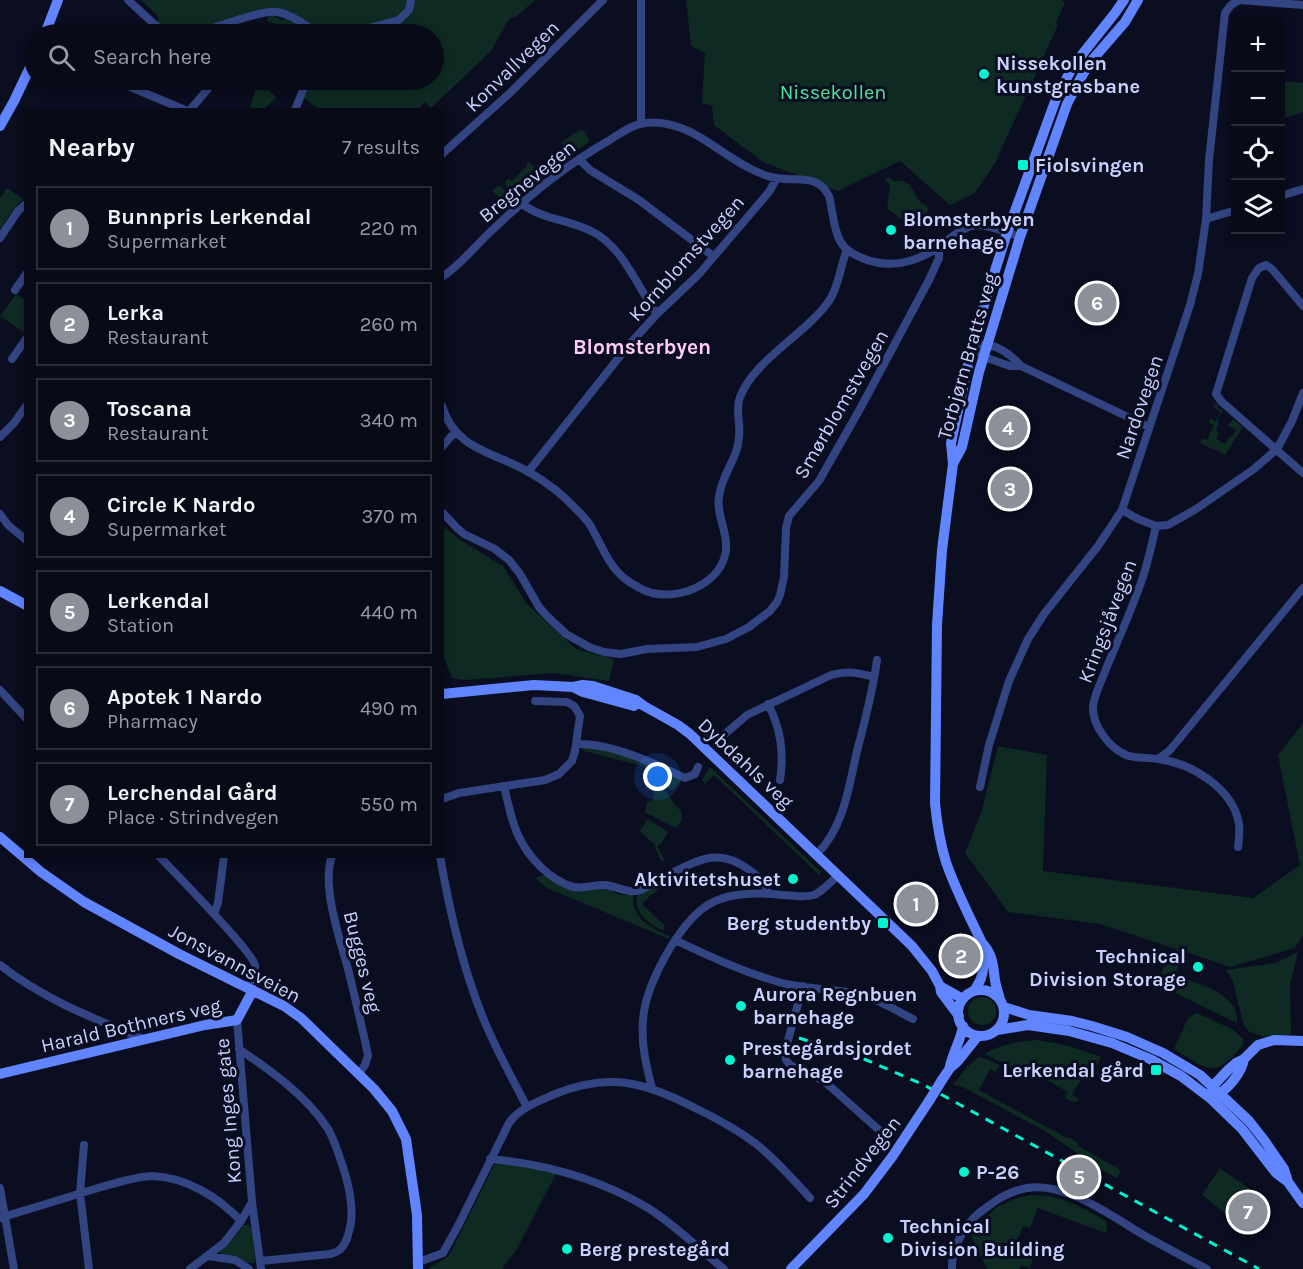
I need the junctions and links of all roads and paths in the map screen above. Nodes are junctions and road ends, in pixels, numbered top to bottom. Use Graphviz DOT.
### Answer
graph roads {
  1 [pos="58,0"];
  2 [pos="128,0"];
  3 [pos="411,0"];
  4 [pos="603,0"];
  5 [pos="641,0"];
  6 [pos="1124,0"];
  7 [pos="1138,0"];
  8 [pos="1303,5"];
  9 [pos="49,24"];
  10 [pos="153,24"];
  11 [pos="227,24"];
  12 [pos="302,24"];
  13 [pos="384,24"];
  14 [pos="24,79"];
  15 [pos="138,90"];
  16 [pos="207,90"];
  17 [pos="303,90"];
  18 [pos="180,108"];
  19 [pos="192,108"];
  20 [pos="296,108"];
  21 [pos="641,124"];
  22 [pos="0,126"];
  23 [pos="444,152"];
  24 [pos="579,159"];
  25 [pos="777,178"];
  26 [pos="1303,189"];
  27 [pos="1285,195"];
  28 [pos="522,204"];
  29 [pos="24,206"];
  30 [pos="1231,212"];
  31 [pos="1206,219"];
  32 [pos="1007,233"];
  33 [pos="1020,237"];
  34 [pos="0,238"];
  35 [pos="939,247"];
  36 [pos="847,250"];
  37 [pos="713,256"];
  38 [pos="444,276"];
  39 [pos="24,277"];
  40 [pos="15,290"];
  41 [pos="1303,306"];
  42 [pos="657,314"];
  43 [pos="24,342"];
  44 [pos="987,345"];
  45 [pos="973,346"];
  46 [pos="984,357"];
  47 [pos="12,359"];
  48 [pos="1021,366"];
  49 [pos="1303,393"];
  50 [pos="24,409"];
  51 [pos="444,411"];
  52 [pos="1149,427"];
  53 [pos="455,432"];
  54 [pos="0,437"];
  55 [pos="444,445"];
  56 [pos="1277,449"];
  57 [pos="953,464"];
  58 [pos="528,471"];
  59 [pos="1303,472"];
  60 [pos="1122,510"];
  61 [pos="0,514"];
  62 [pos="444,514"];
  63 [pos="1156,526"];
  64 [pos="24,538"];
  65 [pos="1303,588"];
  66 [pos="0,591"];
  67 [pos="24,604"];
  68 [pos="877,660"];
  69 [pos="874,677"];
  70 [pos="0,690"];
  71 [pos="444,694"];
  72 [pos="535,701"];
  73 [pos="768,704"];
  74 [pos="24,716"];
  75 [pos="718,740"];
  76 [pos="577,744"];
  77 [pos="1158,759"];
  78 [pos="698,767"];
  79 [pos="780,780"];
  80 [pos="504,786"];
  81 [pos="980,787"];
  82 [pos="444,798"];
  83 [pos="0,837"];
  84 [pos="1238,847"];
  85 [pos="817,854"];
  86 [pos="24,857"];
  87 [pos="25,858"];
  88 [pos="161,858"];
  89 [pos="224,858"];
  90 [pos="331,858"];
  91 [pos="440,858"];
  92 [pos="839,875"];
  93 [pos="768,894"];
  94 [pos="214,914"];
  95 [pos="675,940"];
  96 [pos="982,943"];
  97 [pos="0,966"];
  98 [pos="802,986"];
  99 [pos="940,986"];
  100 [pos="251,988"];
  101 [pos="974,992"];
  102 [pos="963,999"];
  103 [pos="1002,1004"];
  104 [pos="914,1019"];
  105 [pos="237,1020"];
  106 [pos="961,1021"];
  107 [pos="997,1030"];
  108 [pos="978,1036"];
  109 [pos="143,1040"];
  110 [pos="1303,1041"];
  111 [pos="239,1049"];
  112 [pos="950,1068"];
  113 [pos="0,1074"];
  114 [pos="359,1074"];
  115 [pos="652,1088"];
  116 [pos="1217,1090"];
  117 [pos="1210,1098"];
  118 [pos="527,1107"];
  119 [pos="1228,1108"];
  120 [pos="879,1130"];
  121 [pos="84,1145"];
  122 [pos="490,1159"];
  123 [pos="0,1188"];
  124 [pos="80,1193"];
  125 [pos="810,1198"];
  126 [pos="252,1202"];
  127 [pos="1303,1203"];
  128 [pos="2,1217"];
  129 [pos="242,1221"];
  130 [pos="208,1256"];
  131 [pos="261,1265"];
  132 [pos="418,1265"];
  133 [pos="14,1269"];
  134 [pos="89,1269"];
  135 [pos="190,1269"];
  136 [pos="249,1269"];
  137 [pos="724,1269"];
  138 [pos="791,1269"];
  139 [pos="952,1269"];
  140 [pos="1207,1269"];
  1 -- 9 [label="main road"];
  2 -- 10 [label="street"];
  3 -- 13 [label="street"];
  4 -- 23 [label="street, Konvallvegen"];
  5 -- 21 [label="street"];
  6 -- 32 [label="main road, Torbjørn Bratts veg"];
  7 -- 33 [label="main road, Torbjørn Bratts veg"];
  8 -- 31 [label="street, Nardovegen"];
  11 -- 12 [label="street"];
  14 -- 22 [label="main road"];
  15 -- 18 [label="street"];
  16 -- 19 [label="street"];
  17 -- 20 [label="street"];
  21 -- 24 [label="street, Bregnevegen"];
  21 -- 25 [label="street"];
  24 -- 28 [label="street, Bregnevegen"];
  24 -- 37 [label="street"];
  25 -- 36 [label="street"];
  25 -- 37 [label="street, Kornblomstvegen"];
  26 -- 27 [label="street"];
  28 -- 38 [label="street, Bregnevegen"];
  28 -- 42 [label="street"];
  29 -- 34 [label="street"];
  30 -- 31 [label="street"];
  31 -- 52 [label="street, Nardovegen"];
  32 -- 33 [label="street"];
  32 -- 35 [label="street"];
  32 -- 45 [label="main road, Torbjørn Bratts veg"];
  33 -- 44 [label="main road, Torbjørn Bratts veg"];
  35 -- 36 [label="street"];
  35 -- 62 [label="street, Smørblomstvegen"];
  36 -- 58 [label="street"];
  37 -- 42 [label="street, Kornblomstvegen"];
  39 -- 40 [label="street"];
  41 -- 56 [label="street"];
  42 -- 58 [label="street, Kornblomstvegen"];
  43 -- 47 [label="street"];
  44 -- 45 [label="street"];
  44 -- 46 [label="main road, Torbjørn Bratts veg"];
  44 -- 48 [label="street"];
  45 -- 46 [label="street"];
  45 -- 57 [label="main road, Torbjørn Bratts veg"];
  46 -- 48 [label="street"];
  46 -- 57 [label="main road, Torbjørn Bratts veg"];
  48 -- 52 [label="street"];
  49 -- 56 [label="street"];
  50 -- 54 [label="street"];
  51 -- 53 [label="street"];
  52 -- 60 [label="street, Nardovegen"];
  53 -- 55 [label="street"];
  53 -- 58 [label="street"];
  56 -- 59 [label="street"];
  56 -- 63 [label="street"];
  57 -- 96 [label="main road, Torbjørn Bratts veg"];
  60 -- 63 [label="street"];
  60 -- 81 [label="street, Nardovegen"];
  61 -- 64 [label="street"];
  63 -- 77 [label="street, Kringsjåvegen"];
  65 -- 77 [label="street"];
  66 -- 67 [label="main road"];
  68 -- 69 [label="street"];
  69 -- 73 [label="street, Dybdahls veg"];
  69 -- 85 [label="street"];
  70 -- 74 [label="street"];
  71 -- 85 [label="main road, Dybdahls veg"];
  72 -- 76 [label="street"];
  73 -- 75 [label="street, Dybdahls veg"];
  73 -- 79 [label="street, Dybdahls veg"];
  76 -- 78 [label="street"];
  76 -- 80 [label="street"];
  77 -- 84 [label="street, Kringsjåvegen"];
  80 -- 82 [label="street"];
  80 -- 93 [label="street"];
  83 -- 86 [label="main road, Jonsvannsveien"];
  85 -- 92 [label="main road, Dybdahls veg"];
  87 -- 100 [label="main road, Jonsvannsveien"];
  88 -- 94 [label="street"];
  89 -- 94 [label="street"];
  90 -- 114 [label="street, Bugges veg"];
  91 -- 118 [label="street"];
  92 -- 93 [label="street"];
  92 -- 99 [label="main road, Dybdahls veg"];
  93 -- 95 [label="street"];
  94 -- 100 [label="street"];
  95 -- 98 [label="street"];
  95 -- 115 [label="street"];
  96 -- 101 [label="main road, Torbjørn Bratts veg"];
  96 -- 103 [label="main road, Torbjørn Bratts veg"];
  97 -- 109 [label="street"];
  98 -- 104 [label="street"];
  98 -- 120 [label="street"];
  99 -- 102 [label="main road, Dybdahls veg"];
  99 -- 106 [label="main road, Dybdahls veg"];
  100 -- 105 [label="main road, Harald Bothners veg"];
  100 -- 114 [label="main road, Jonsvannsveien"];
  101 -- 102 [label="main road"];
  101 -- 103 [label="main road"];
  102 -- 106 [label="main road"];
  103 -- 107 [label="main road"];
  103 -- 116 [label="main road"];
  105 -- 109 [label="main road, Harald Bothners veg"];
  105 -- 111 [label="street, Kong Inges gate"];
  106 -- 108 [label="main road"];
  106 -- 112 [label="main road, Strindvegen"];
  107 -- 108 [label="main road"];
  107 -- 117 [label="main road"];
  108 -- 112 [label="main road, Strindvegen"];
  109 -- 113 [label="main road, Harald Bothners veg"];
  110 -- 116 [label="main road"];
  111 -- 126 [label="street, Kong Inges gate"];
  111 -- 131 [label="street"];
  112 -- 138 [label="main road, Strindvegen, bridge"];
  114 -- 132 [label="main road, Jonsvannsveien"];
  115 -- 118 [label="street"];
  115 -- 125 [label="street"];
  116 -- 117 [label="main road"];
  116 -- 119 [label="main road"];
  117 -- 119 [label="main road"];
  118 -- 122 [label="street"];
  119 -- 127 [label="main road"];
  121 -- 124 [label="street"];
  122 -- 132 [label="street"];
  122 -- 137 [label="street"];
  123 -- 128 [label="street"];
  124 -- 128 [label="street"];
  124 -- 129 [label="street"];
  124 -- 134 [label="street"];
  126 -- 129 [label="street, Kong Inges gate"];
  126 -- 131 [label="street"];
  128 -- 133 [label="street"];
  129 -- 130 [label="street, Kong Inges gate"];
  130 -- 135 [label="street, Kong Inges gate"];
  130 -- 136 [label="street"];
  139 -- 140 [label="street"];
}
